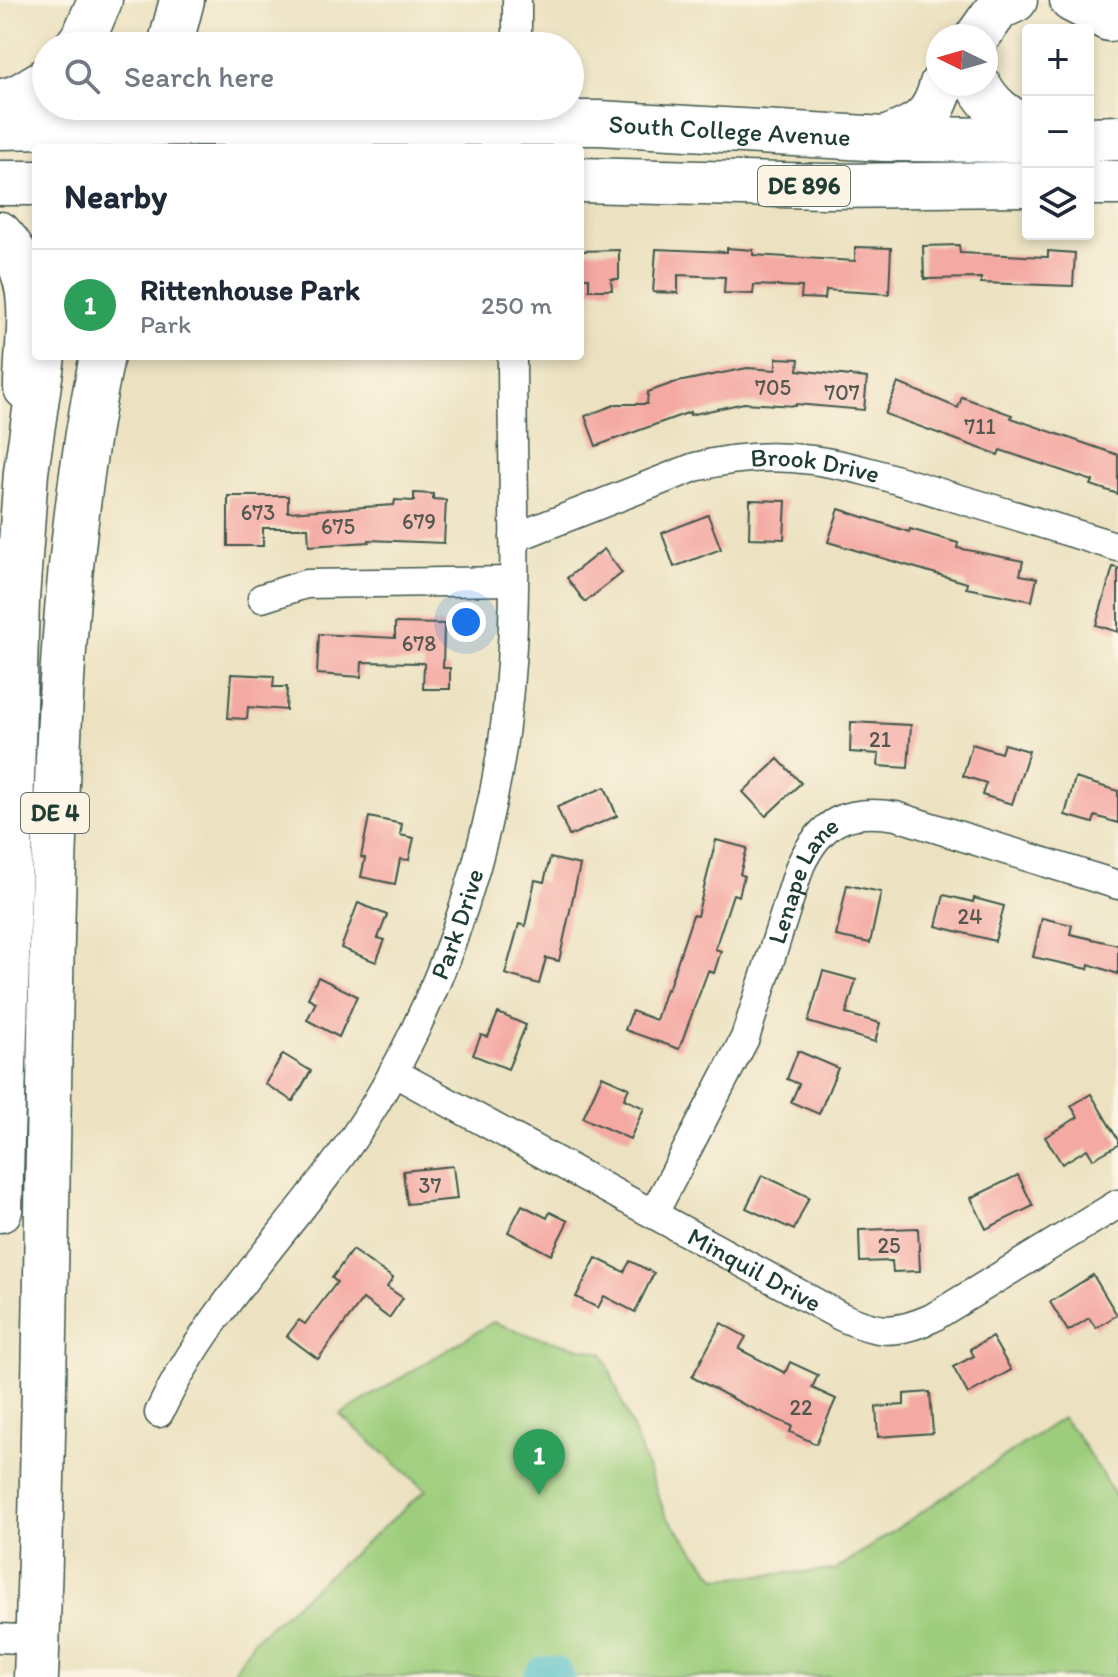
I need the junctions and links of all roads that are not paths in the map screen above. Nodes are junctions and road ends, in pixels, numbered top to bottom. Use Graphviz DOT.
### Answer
graph roads {
  1 [pos="100,0"];
  2 [pos="114,0"];
  3 [pos="182,0"];
  4 [pos="517,0"];
  5 [pos="969,0"];
  6 [pos="1015,0"];
  7 [pos="953,24"];
  8 [pos="987,24"];
  9 [pos="86,32"];
  10 [pos="106,32"];
  11 [pos="174,32"];
  12 [pos="186,32"];
  13 [pos="517,32"];
  14 [pos="32,88"];
  15 [pos="939,96"];
  16 [pos="985,96"];
  17 [pos="0,102"];
  18 [pos="205,120"];
  19 [pos="468,120"];
  20 [pos="151,126"];
  21 [pos="1022,126"];
  22 [pos="0,127"];
  23 [pos="86,127"];
  24 [pos="1118,138"];
  25 [pos="885,139"];
  26 [pos="1094,139"];
  27 [pos="1022,140"];
  28 [pos="584,180"];
  29 [pos="0,183"];
  30 [pos="32,183"];
  31 [pos="1094,183"];
  32 [pos="1118,183"];
  33 [pos="1022,184"];
  34 [pos="0,234"];
  35 [pos="42,360"];
  36 [pos="101,360"];
  37 [pos="512,360"];
  38 [pos="26,472"];
  39 [pos="514,538"];
  40 [pos="1118,547"];
  41 [pos="513,581"];
  42 [pos="262,598"];
  43 [pos="1118,885"];
  44 [pos="393,1072"];
  45 [pos="1118,1204"];
  46 [pos="0,1210"];
  47 [pos="654,1213"];
  48 [pos="159,1413"];
  49 [pos="25,1652"];
  1 -- 9 [label="main road"];
  2 -- 10 [label="main road"];
  3 -- 11 [label="main road"];
  3 -- 12 [label="main road"];
  4 -- 13 [label="street"];
  5 -- 7 [label="main road"];
  6 -- 8 [label="main road"];
  14 -- 17 [label="main road"];
  15 -- 25 [label="main road"];
  16 -- 21 [label="main road"];
  18 -- 20 [label="main road, South College Avenue / DE 896"];
  19 -- 25 [label="main road, South College Avenue / DE 896"];
  20 -- 23 [label="main road, South College Avenue / DE 896"];
  22 -- 23 [label="main road, South College Avenue"];
  24 -- 26 [label="main road"];
  25 -- 27 [label="main road, South College Avenue / DE 896"];
  28 -- 33 [label="main road, South College Avenue / DE 896"];
  29 -- 30 [label="main road"];
  31 -- 32 [label="main road"];
  34 -- 38 [label="main road"];
  35 -- 38 [label="main road, DE 4"];
  36 -- 49 [label="main road, DE 4"];
  37 -- 39 [label="street, Park Drive"];
  38 -- 46 [label="main road, DE 4"];
  39 -- 40 [label="street, Brook Drive"];
  39 -- 41 [label="street, Park Drive"];
  41 -- 42 [label="street"];
  41 -- 44 [label="street, Park Drive"];
  43 -- 47 [label="street, Lenape Lane"];
  44 -- 47 [label="street, Minquil Drive"];
  44 -- 48 [label="street, Park Drive"];
  45 -- 47 [label="street, Minquil Drive"];
}
